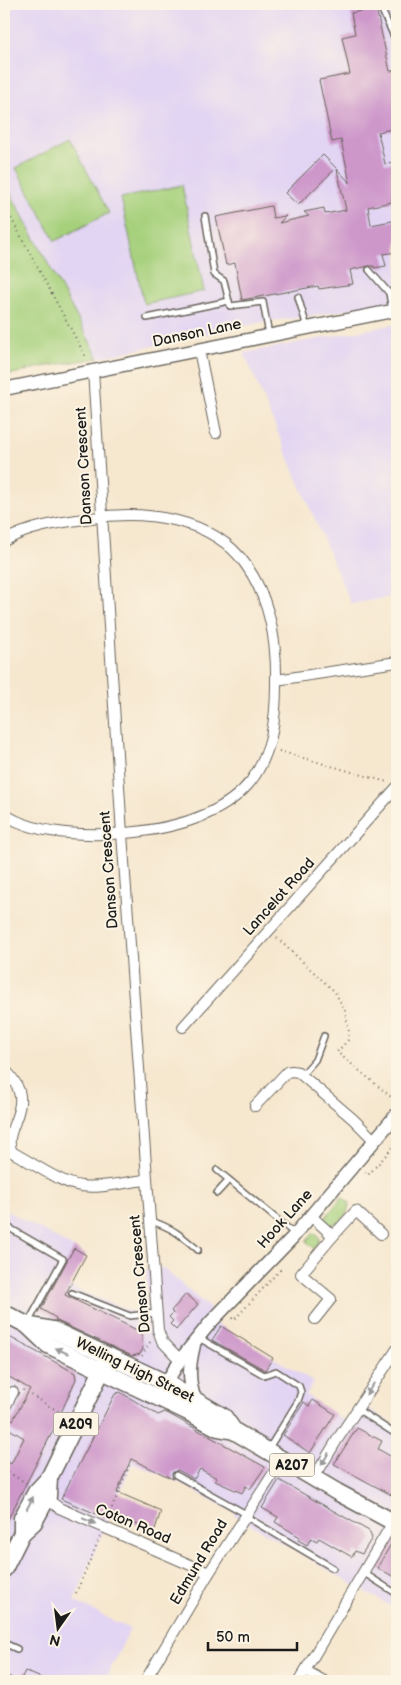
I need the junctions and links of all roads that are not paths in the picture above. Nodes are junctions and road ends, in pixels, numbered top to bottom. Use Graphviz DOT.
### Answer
graph roads {
  1 [pos="379,4"];
  2 [pos="397,43"];
  3 [pos="205,216"];
  4 [pos="369,270"];
  5 [pos="298,297"];
  6 [pos="229,301"];
  7 [pos="395,311"];
  8 [pos="146,318"];
  9 [pos="307,328"];
  10 [pos="269,335"];
  11 [pos="199,350"];
  12 [pos="93,370"];
  13 [pos="4,389"];
  14 [pos="216,433"];
  15 [pos="102,516"];
  16 [pos="4,541"];
  17 [pos="397,662"];
  18 [pos="276,680"];
  19 [pos="394,785"];
  20 [pos="4,814"];
  21 [pos="122,834"];
  22 [pos="183,1027"];
  23 [pos="324,1036"];
  24 [pos="4,1069"];
  25 [pos="302,1075"];
  26 [pos="255,1106"];
  27 [pos="397,1114"];
  28 [pos="375,1141"];
  29 [pos="217,1170"];
  30 [pos="146,1180"];
  31 [pos="229,1180"];
  32 [pos="218,1193"];
  33 [pos="311,1216"];
  34 [pos="150,1221"];
  35 [pos="6,1226"];
  36 [pos="295,1234"];
  37 [pos="381,1234"];
  38 [pos="334,1236"];
  39 [pos="198,1250"];
  40 [pos="72,1293"];
  41 [pos="4,1313"];
  42 [pos="157,1313"];
  43 [pos="315,1318"];
  44 [pos="26,1326"];
  45 [pos="196,1340"];
  46 [pos="397,1349"];
  47 [pos="180,1360"];
  48 [pos="105,1363"];
  49 [pos="166,1384"];
  50 [pos="17,1390"];
  51 [pos="191,1405"];
  52 [pos="4,1409"];
  53 [pos="357,1409"];
  54 [pos="397,1436"];
  55 [pos="267,1451"];
  56 [pos="282,1460"];
  57 [pos="176,1475"];
  58 [pos="50,1478"];
  59 [pos="314,1478"];
  60 [pos="46,1498"];
  61 [pos="245,1515"];
  62 [pos="395,1523"];
  63 [pos="22,1533"];
  64 [pos="333,1568"];
  65 [pos="4,1569"];
  66 [pos="209,1573"];
  67 [pos="364,1574"];
  68 [pos="397,1594"];
  69 [pos="4,1643"];
  70 [pos="17,1649"];
  71 [pos="306,1671"];
  72 [pos="4,1678"];
  73 [pos="10,1681"];
  74 [pos="145,1681"];
  75 [pos="300,1681"];
  76 [pos="324,1681"];
  1 -- 2 [label="lane"];
  3 -- 6 [label="lane"];
  4 -- 7 [label="lane"];
  5 -- 9 [label="lane"];
  6 -- 8 [label="lane"];
  6 -- 10 [label="lane"];
  7 -- 9 [label="street, Danson Lane"];
  9 -- 10 [label="street, Danson Lane"];
  10 -- 11 [label="street, Danson Lane"];
  11 -- 12 [label="street, Danson Lane"];
  11 -- 14 [label="street"];
  12 -- 13 [label="street, Danson Lane"];
  12 -- 15 [label="street, Danson Crescent"];
  15 -- 16 [label="street"];
  15 -- 18 [label="street"];
  15 -- 21 [label="street, Danson Crescent"];
  17 -- 18 [label="street"];
  18 -- 21 [label="street"];
  19 -- 22 [label="street, Lancelot Road"];
  20 -- 21 [label="street"];
  21 -- 30 [label="street, Danson Crescent"];
  23 -- 25 [label="lane"];
  24 -- 30 [label="street"];
  25 -- 26 [label="street"];
  25 -- 28 [label="street"];
  27 -- 28 [label="street, Hook Lane"];
  28 -- 33 [label="street, Hook Lane"];
  29 -- 31 [label="lane"];
  30 -- 34 [label="street, Danson Crescent"];
  31 -- 32 [label="lane"];
  31 -- 36 [label="lane"];
  33 -- 36 [label="street, Hook Lane"];
  33 -- 38 [label="street"];
  34 -- 39 [label="lane"];
  34 -- 42 [label="street, Danson Crescent"];
  35 -- 44 [label="lane"];
  36 -- 45 [label="street, Hook Lane"];
  37 -- 38 [label="street"];
  38 -- 43 [label="street"];
  40 -- 42 [label="lane"];
  41 -- 44 [label="main road, Welling High Street / A207"];
  42 -- 47 [label="street, Danson Crescent"];
  44 -- 48 [label="main road, Welling High Street / A207"];
  45 -- 47 [label="street, Hook Lane"];
  45 -- 51 [label="street"];
  45 -- 55 [label="lane"];
  46 -- 53 [label="street, one-way"];
  47 -- 49 [label="street, Hook Lane"];
  48 -- 49 [label="main road, Welling High Street / A207"];
  48 -- 51 [label="main road, Welling High Street / A207"];
  48 -- 58 [label="main road, A209"];
  49 -- 51 [label="main road, Welling High Street / A207"];
  50 -- 52 [label="street"];
  51 -- 55 [label="main road, A207"];
  53 -- 54 [label="lane"];
  53 -- 59 [label="street, one-way"];
  55 -- 56 [label="main road, A207"];
  56 -- 59 [label="main road, A207"];
  56 -- 61 [label="street, Edmund Road"];
  57 -- 61 [label="lane"];
  58 -- 60 [label="main road, A209"];
  63 -- 58 [label="main road, A209, one-way"];
  59 -- 62 [label="main road, A207"];
  60 -- 63 [label="main road, A209"];
  60 -- 66 [label="street, Coton Road, one-way"];
  61 -- 64 [label="lane"];
  61 -- 66 [label="street, Edmund Road"];
  62 -- 67 [label="street"];
  63 -- 65 [label="main road, A209"];
  66 -- 74 [label="street, Edmund Road"];
  67 -- 68 [label="lane"];
  67 -- 71 [label="street"];
  69 -- 70 [label="lane"];
  71 -- 75 [label="street"];
  71 -- 76 [label="street"];
  72 -- 73 [label="lane"];
}
